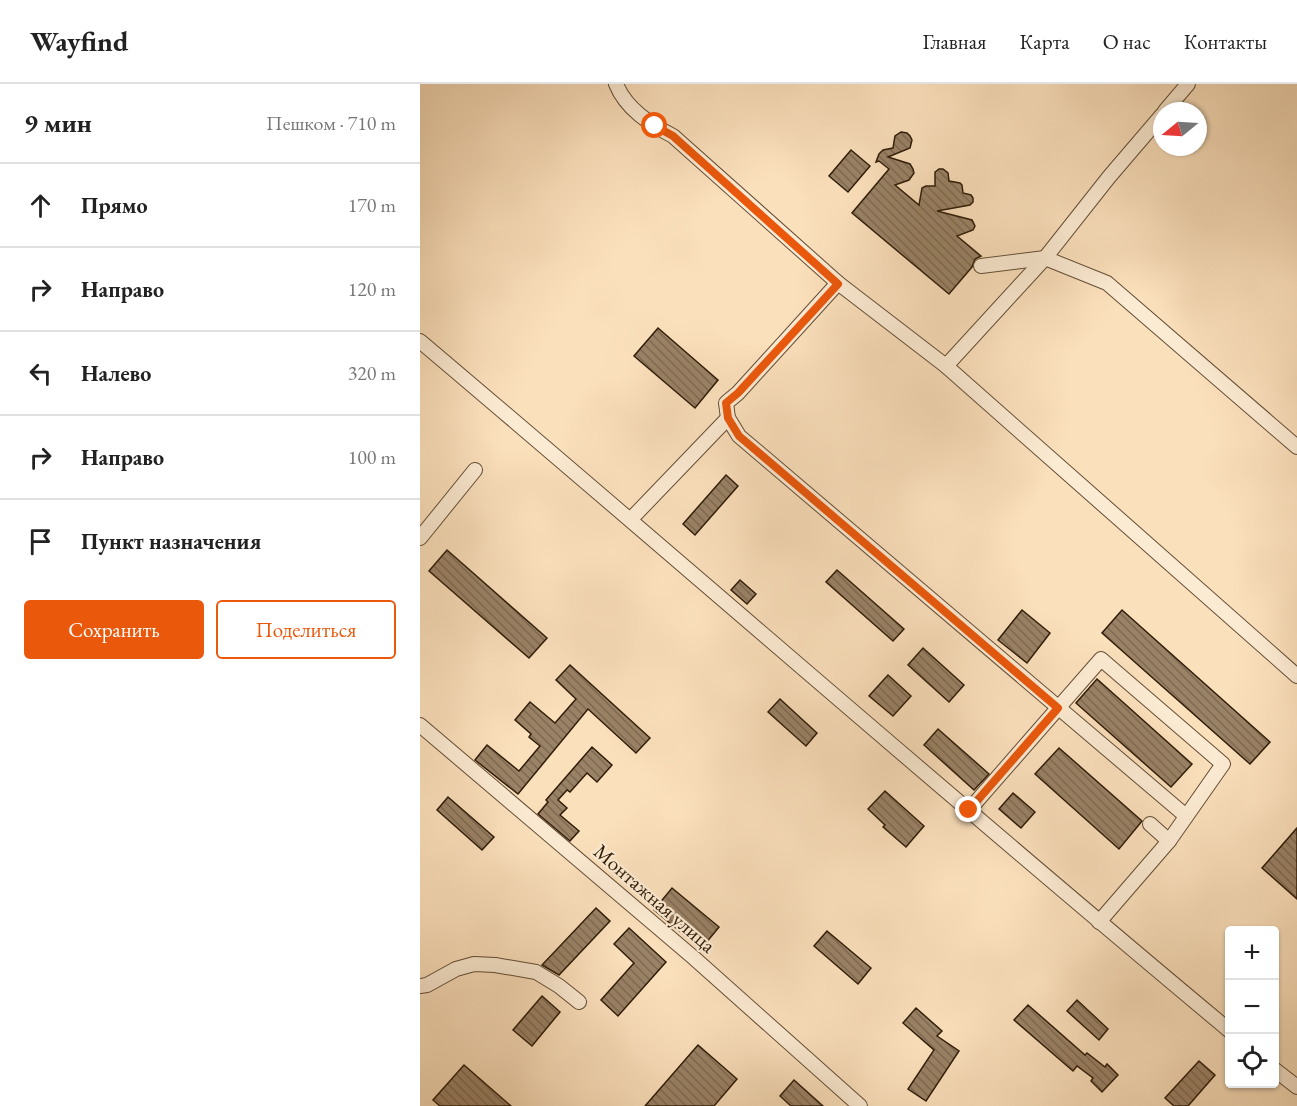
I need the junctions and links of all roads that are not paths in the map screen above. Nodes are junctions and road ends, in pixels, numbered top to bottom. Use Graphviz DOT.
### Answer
graph roads {
  1 [pos="616,84"];
  2 [pos="1188,84"];
  3 [pos="1173,102"];
  4 [pos="1153,126"];
  5 [pos="1045,258"];
  6 [pos="981,266"];
  7 [pos="838,284"];
  8 [pos="420,340"];
  9 [pos="946,366"];
  10 [pos="728,418"];
  11 [pos="1297,447"];
  12 [pos="475,470"];
  13 [pos="631,519"];
  14 [pos="420,538"];
  15 [pos="1297,676"];
  16 [pos="1058,708"];
  17 [pos="420,724"];
  18 [pos="969,810"];
  19 [pos="1186,816"];
  20 [pos="1150,824"];
  21 [pos="1169,841"];
  22 [pos="1099,922"];
  23 [pos="420,986"];
  24 [pos="579,1002"];
  25 [pos="1225,1027"];
  26 [pos="1279,1072"];
  27 [pos="1297,1087"];
  28 [pos="860,1106"];
  1 -- 7 [label="street"];
  2 -- 3 [label="street"];
  4 -- 5 [label="street"];
  5 -- 6 [label="street"];
  5 -- 9 [label="street"];
  5 -- 11 [label="street"];
  7 -- 9 [label="street"];
  7 -- 10 [label="street"];
  8 -- 13 [label="street"];
  9 -- 15 [label="street"];
  10 -- 13 [label="street"];
  10 -- 16 [label="street"];
  12 -- 14 [label="street"];
  13 -- 18 [label="street"];
  16 -- 18 [label="street"];
  16 -- 19 [label="street"];
  16 -- 19 [label="street"];
  17 -- 28 [label="street, Монтажная улица"];
  18 -- 22 [label="street"];
  19 -- 21 [label="street"];
  20 -- 21 [label="street"];
  21 -- 22 [label="street"];
  22 -- 25 [label="street"];
  23 -- 24 [label="street"];
  26 -- 27 [label="street"];
}
